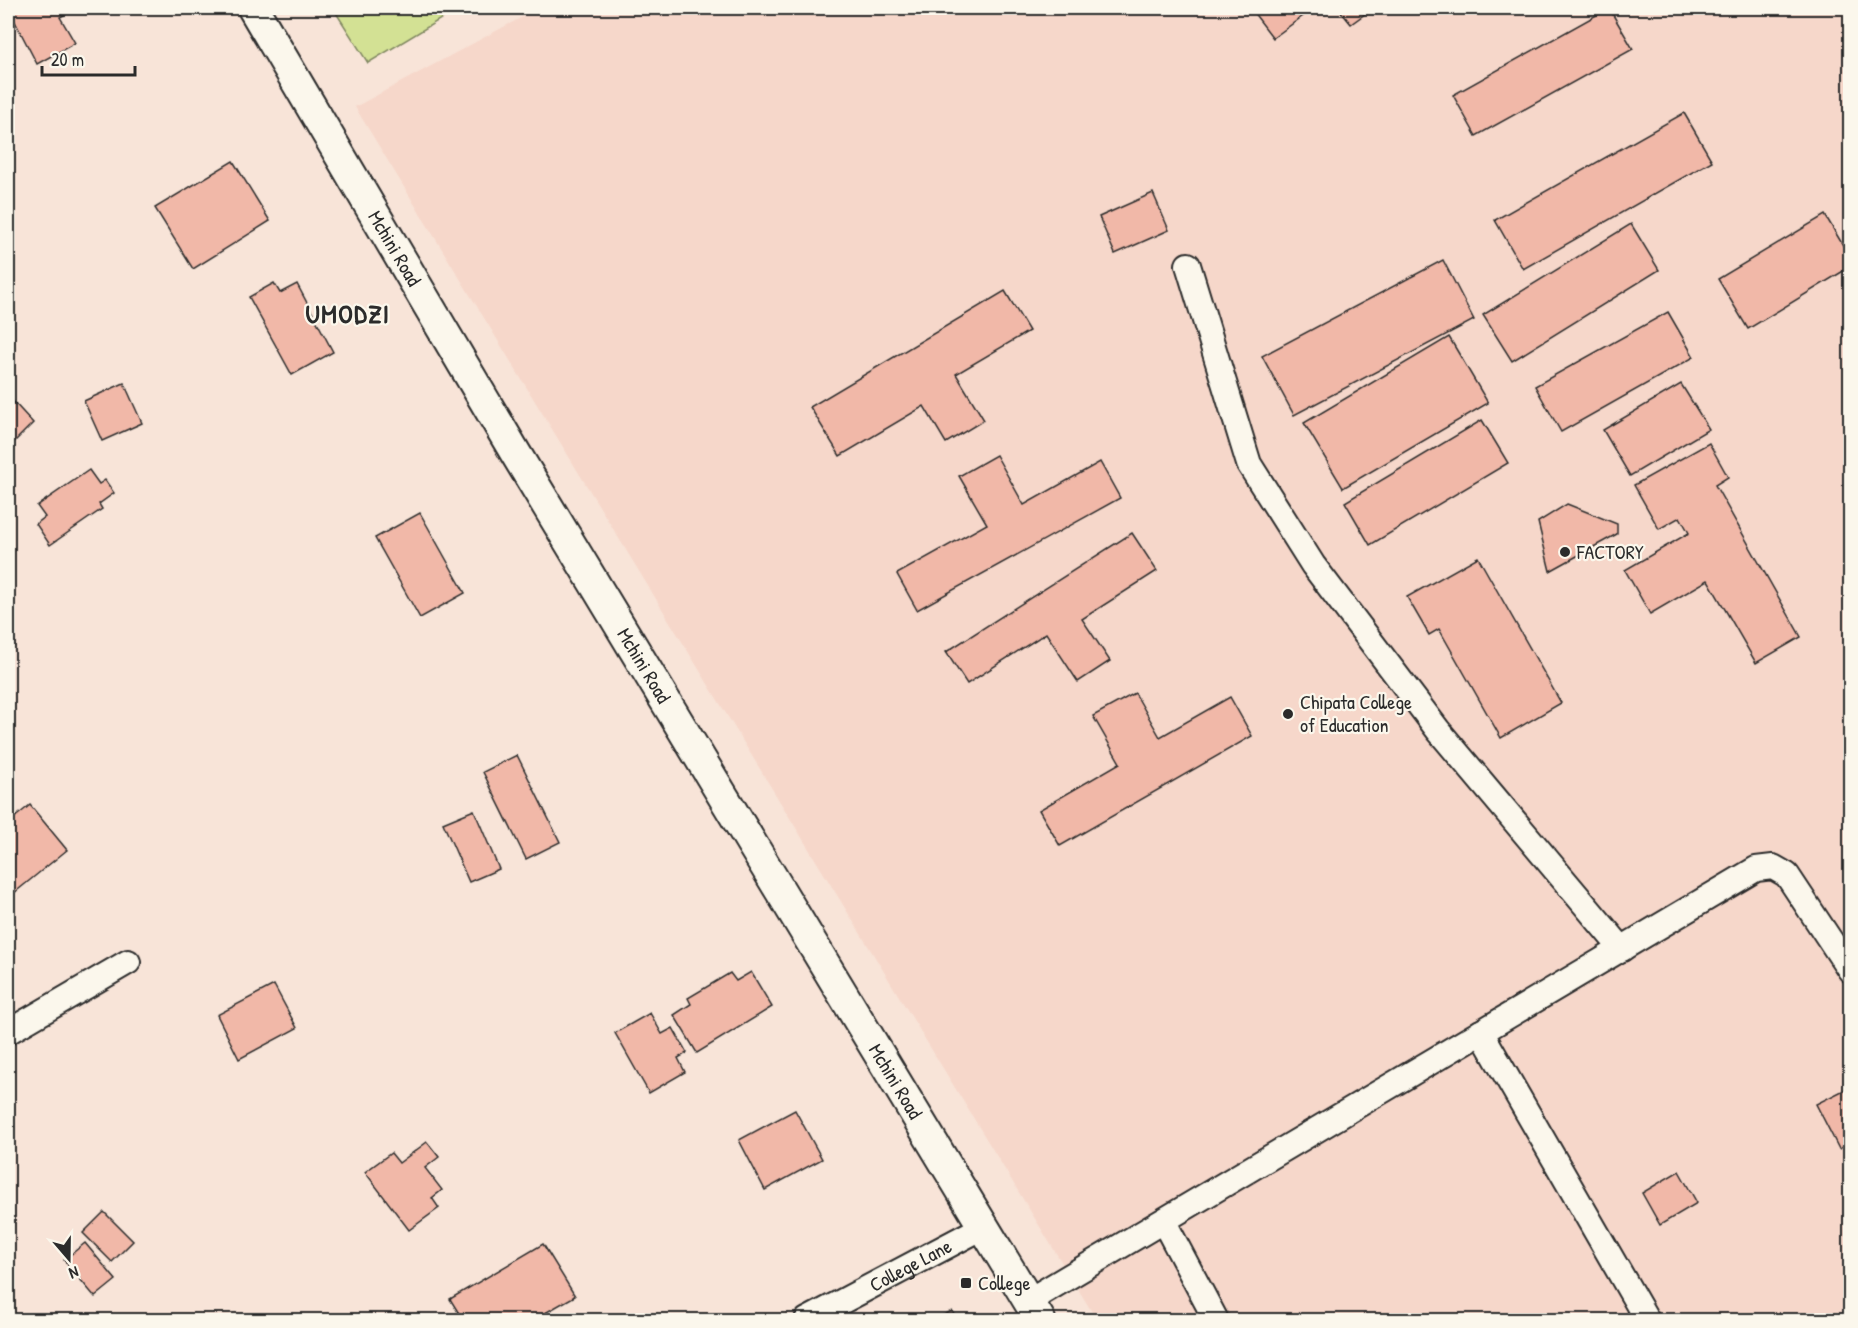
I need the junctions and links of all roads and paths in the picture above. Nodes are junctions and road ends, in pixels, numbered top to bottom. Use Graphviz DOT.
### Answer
graph roads {
  1 [pos="253,8"];
  2 [pos="1188,265"];
  3 [pos="1622,949"];
  4 [pos="128,962"];
  5 [pos="1851,970"];
  6 [pos="8,1032"];
  7 [pos="1481,1032"];
  8 [pos="1164,1222"];
  9 [pos="983,1227"];
  10 [pos="1034,1311"];
  11 [pos="807,1320"];
  12 [pos="1216,1320"];
  13 [pos="1647,1320"];
  1 -- 9 [label="street, Mchini Road"];
  2 -- 3 [label="street"];
  3 -- 5 [label="street"];
  3 -- 7 [label="street"];
  4 -- 6 [label="street"];
  7 -- 8 [label="street"];
  7 -- 13 [label="street"];
  8 -- 10 [label="street"];
  8 -- 12 [label="street"];
  9 -- 10 [label="street, Mchini Road"];
  9 -- 11 [label="street, College Lane"];
}
